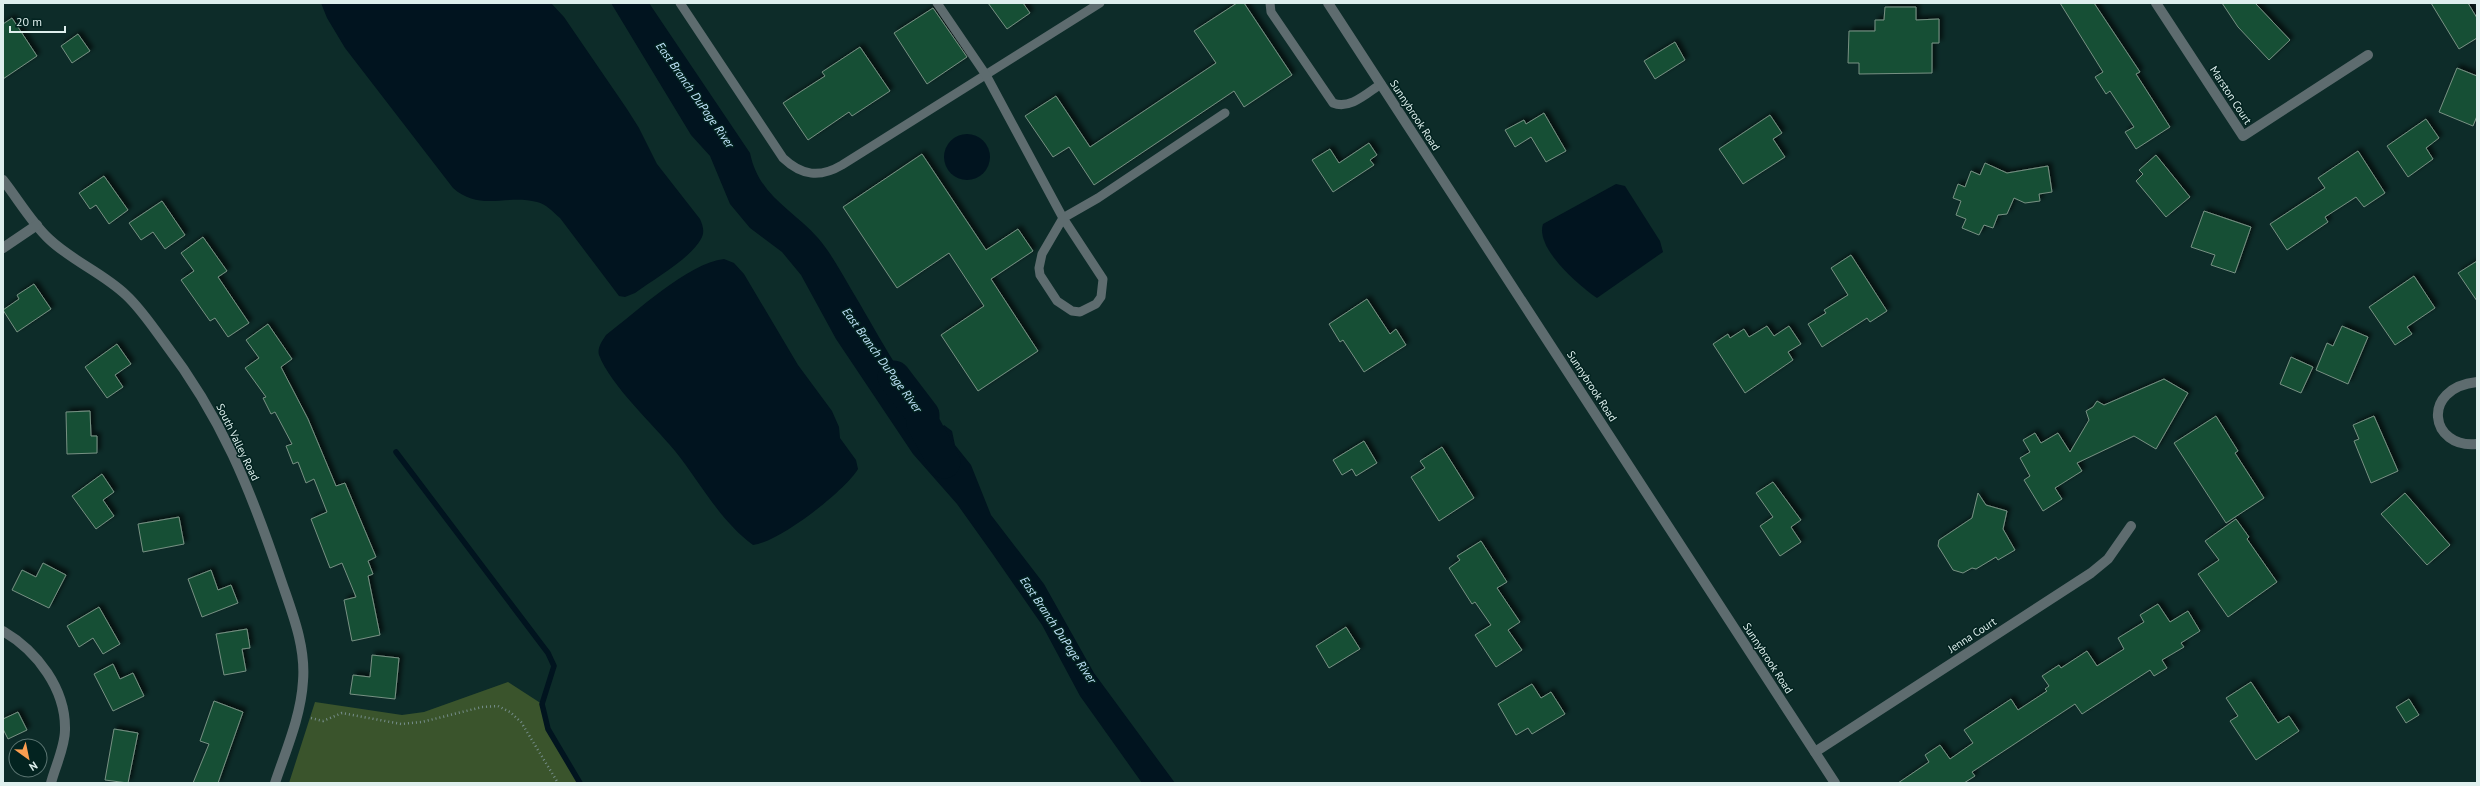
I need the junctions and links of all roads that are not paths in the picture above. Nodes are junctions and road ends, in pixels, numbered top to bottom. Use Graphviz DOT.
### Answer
graph roads {
  1 [pos="680,3"];
  2 [pos="937,3"];
  3 [pos="1100,3"];
  4 [pos="1270,3"];
  5 [pos="1328,3"];
  6 [pos="2156,3"];
  7 [pos="2368,55"];
  8 [pos="986,75"];
  9 [pos="1381,84"];
  10 [pos="1225,114"];
  11 [pos="3,180"];
  12 [pos="1063,218"];
  13 [pos="37,225"];
  14 [pos="3,248"];
  15 [pos="2477,382"];
  16 [pos="2477,444"];
  17 [pos="2131,526"];
  18 [pos="3,631"];
  19 [pos="1815,752"];
  20 [pos="51,783"];
  21 [pos="275,783"];
  22 [pos="1835,783"];
  1 -- 8 [label="lane"];
  2 -- 8 [label="lane"];
  3 -- 8 [label="lane"];
  4 -- 9 [label="lane"];
  5 -- 9 [label="street, Sunnybrook Road"];
  6 -- 7 [label="street, Marston Court"];
  8 -- 12 [label="lane"];
  9 -- 19 [label="street, Sunnybrook Road"];
  10 -- 12 [label="lane"];
  11 -- 13 [label="street, South Valley Road"];
  12 -- 12 [label="lane"];
  13 -- 14 [label="street"];
  13 -- 21 [label="street, South Valley Road"];
  15 -- 16 [label="street"];
  17 -- 19 [label="street, Jenna Court"];
  18 -- 20 [label="street"];
  19 -- 22 [label="street, Sunnybrook Road"];
}
